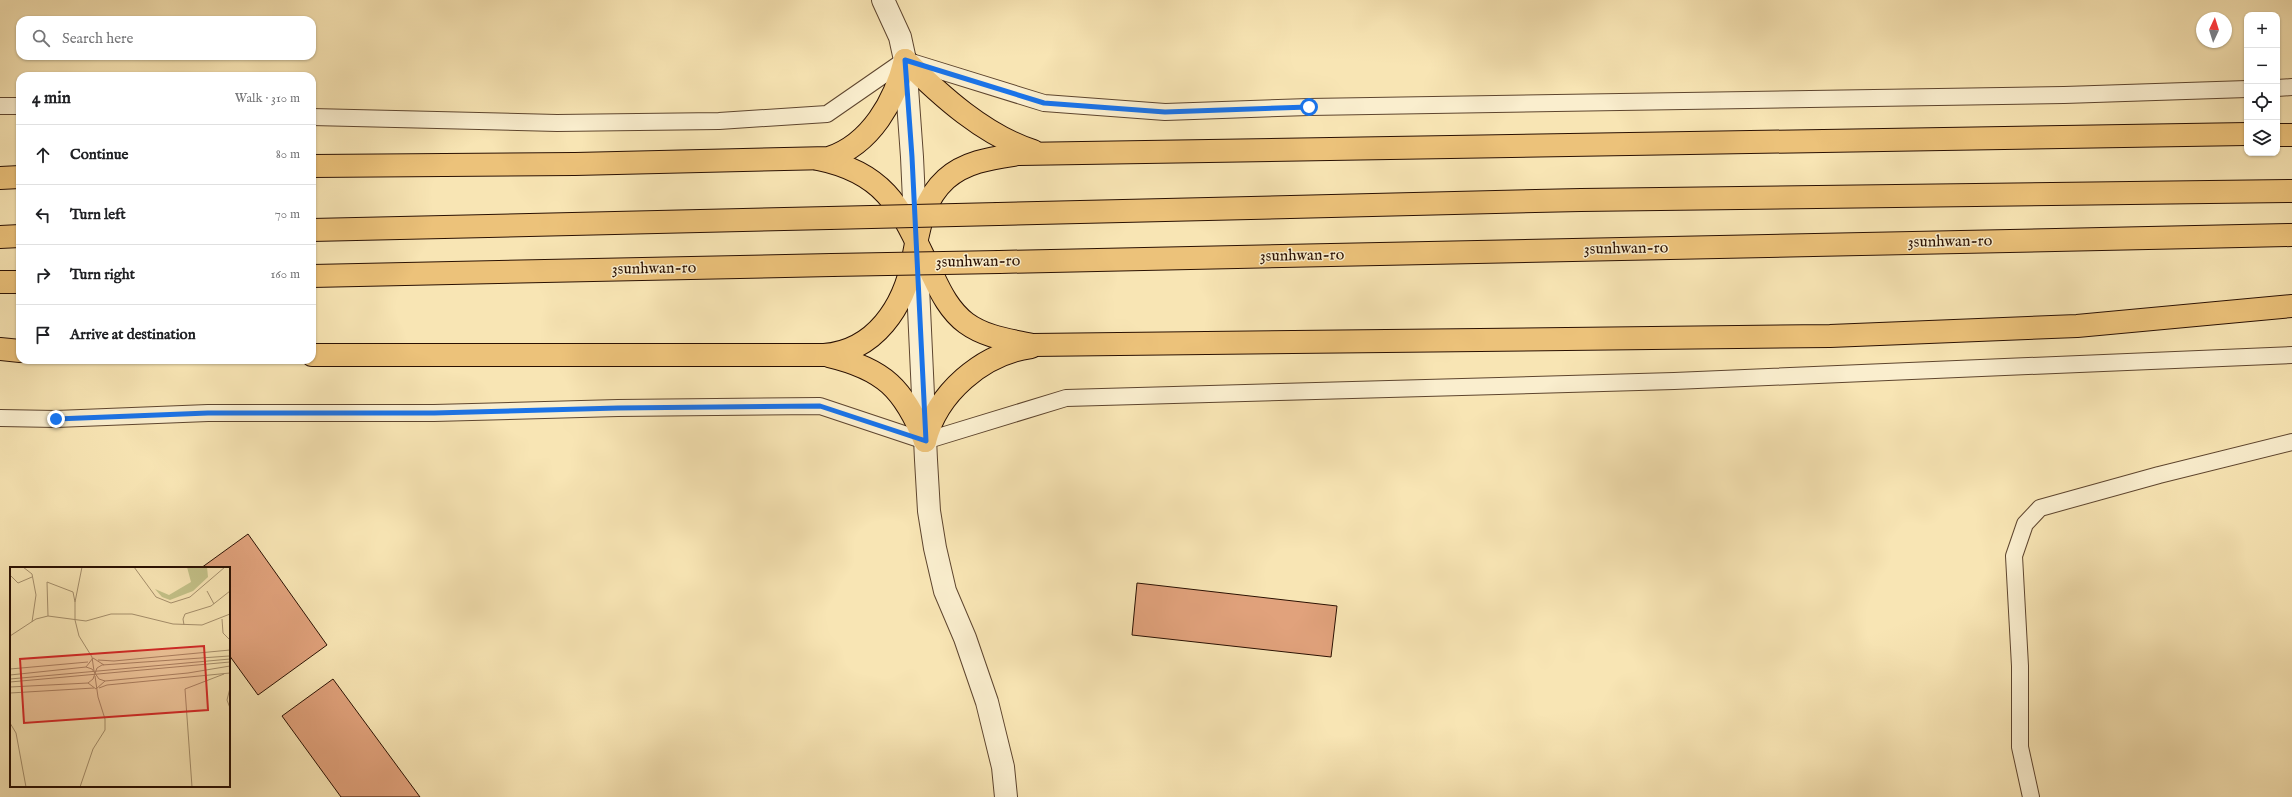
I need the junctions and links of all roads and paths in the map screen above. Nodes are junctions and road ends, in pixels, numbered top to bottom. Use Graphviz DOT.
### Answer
graph roads {
  1 [pos="883,0"];
  2 [pos="905,60"];
  3 [pos="2292,87"];
  4 [pos="2280,88"];
  5 [pos="2244,89"];
  6 [pos="0,106"];
  7 [pos="16,106"];
  8 [pos="316,117"];
  9 [pos="2244,134"];
  10 [pos="2280,135"];
  11 [pos="2292,135"];
  12 [pos="1037,153"];
  13 [pos="818,159"];
  14 [pos="316,166"];
  15 [pos="16,177"];
  16 [pos="0,178"];
  17 [pos="2292,192"];
  18 [pos="316,230"];
  19 [pos="2292,235"];
  20 [pos="16,236"];
  21 [pos="0,237"];
  22 [pos="916,239"];
  23 [pos="316,276"];
  24 [pos="0,282"];
  25 [pos="16,282"];
  26 [pos="2292,306"];
  27 [pos="1042,345"];
  28 [pos="0,350"];
  29 [pos="16,351"];
  30 [pos="316,355"];
  31 [pos="824,355"];
  32 [pos="2292,355"];
  33 [pos="0,418"];
  34 [pos="926,441"];
  35 [pos="2292,442"];
  36 [pos="1006,797"];
  37 [pos="2031,797"];
  1 -- 2 [label="street"];
  2 -- 5 [label="lane"];
  2 -- 8 [label="lane"];
  2 -- 12 [label="highway"];
  2 -- 13 [label="highway"];
  2 -- 22 [label="street"];
  3 -- 4 [label="lane"];
  6 -- 7 [label="lane"];
  9 -- 12 [label="highway"];
  10 -- 11 [label="highway"];
  12 -- 22 [label="highway"];
  13 -- 14 [label="highway"];
  13 -- 22 [label="highway"];
  15 -- 16 [label="highway"];
  17 -- 18 [label="highway, bridge"];
  19 -- 23 [label="highway, 3sunhwan-ro, bridge"];
  20 -- 21 [label="highway"];
  22 -- 27 [label="highway"];
  22 -- 31 [label="highway"];
  22 -- 34 [label="street"];
  24 -- 25 [label="highway"];
  26 -- 27 [label="highway"];
  27 -- 34 [label="highway"];
  28 -- 29 [label="highway"];
  30 -- 31 [label="highway"];
  31 -- 34 [label="highway"];
  32 -- 34 [label="lane"];
  33 -- 34 [label="lane"];
  34 -- 36 [label="street"];
  35 -- 37 [label="lane"];
}
